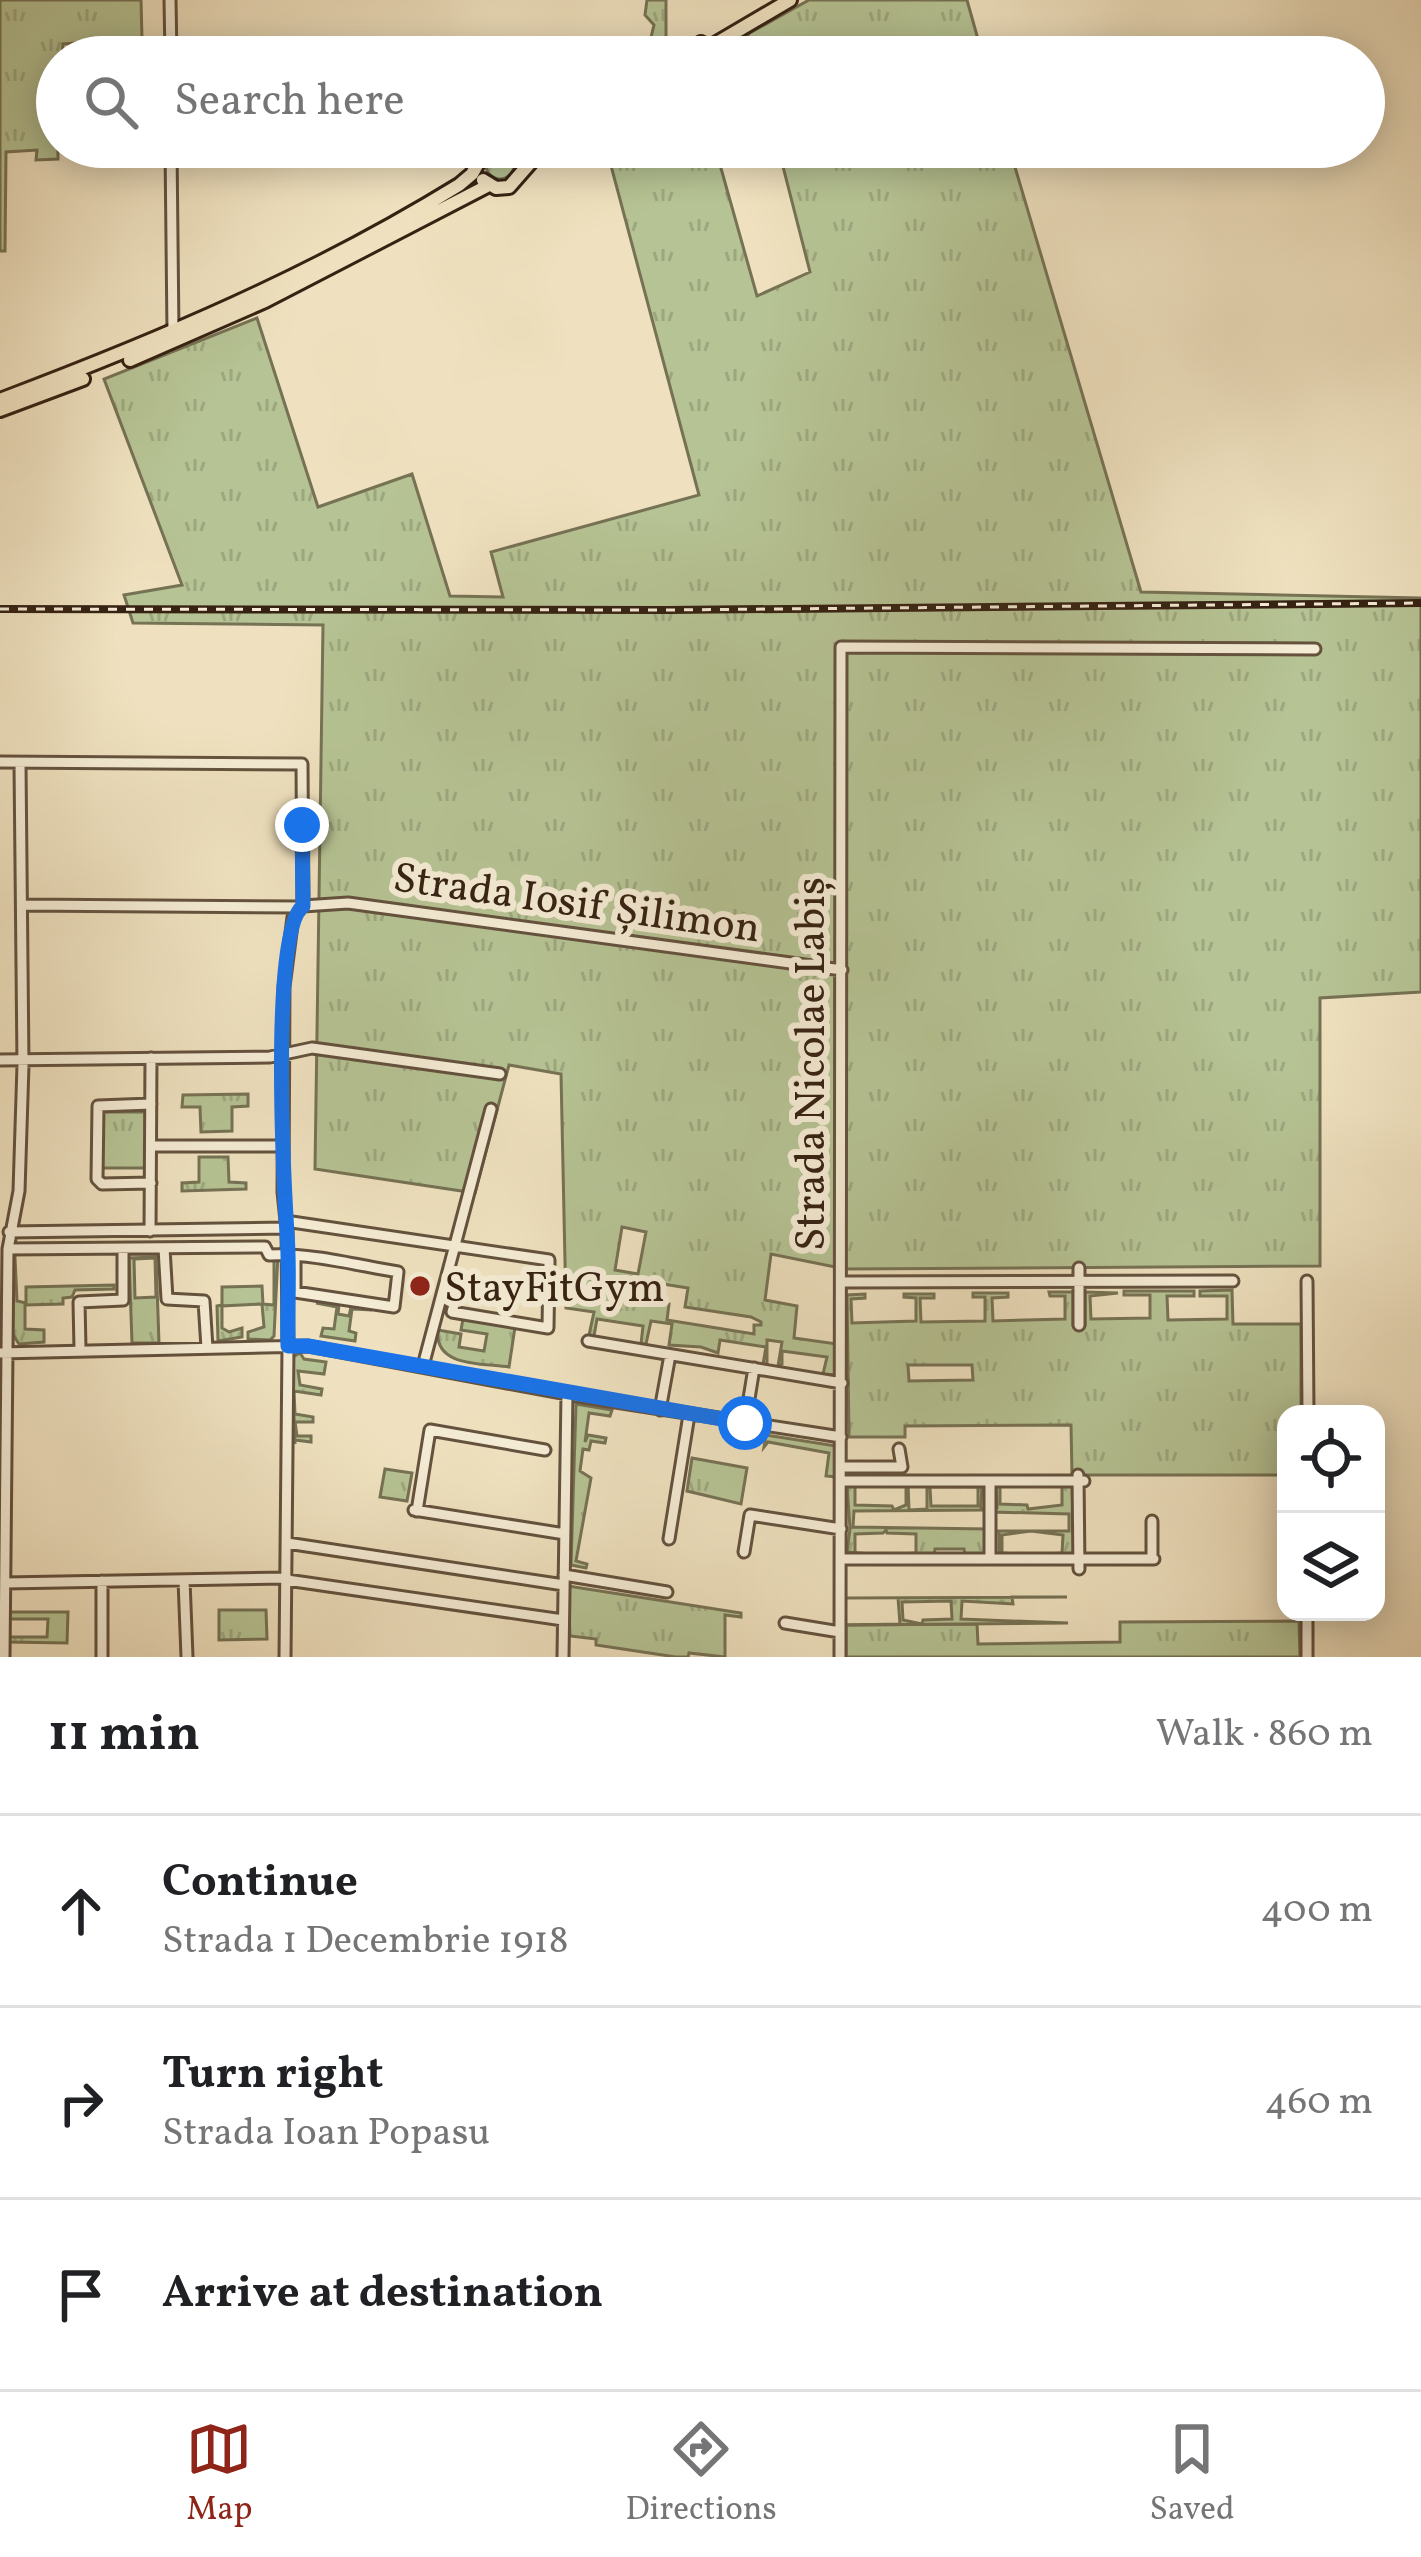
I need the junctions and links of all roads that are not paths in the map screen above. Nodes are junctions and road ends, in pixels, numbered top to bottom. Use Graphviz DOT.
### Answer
graph roads {
  1 [pos="170,0"];
  2 [pos="774,0"];
  3 [pos="790,0"];
  4 [pos="171,36"];
  5 [pos="713,36"];
  6 [pos="729,36"];
  7 [pos="171,168"];
  8 [pos="474,168"];
  9 [pos="479,168"];
  10 [pos="524,170"];
  11 [pos="489,185"];
  12 [pos="173,333"];
  13 [pos="0,400"];
  14 [pos="0,410"];
  15 [pos="1315,649"];
  16 [pos="0,762"];
  17 [pos="20,764"];
  18 [pos="22,905"];
  19 [pos="301,907"];
  20 [pos="842,970"];
  21 [pos="283,1057"];
  22 [pos="152,1058"];
  23 [pos="0,1060"];
  24 [pos="23,1060"];
  25 [pos="500,1074"];
  26 [pos="151,1104"];
  27 [pos="491,1109"];
  28 [pos="151,1146"];
  29 [pos="283,1146"];
  30 [pos="151,1183"];
  31 [pos="289,1225"];
  32 [pos="150,1231"];
  33 [pos="9,1232"];
  34 [pos="454,1246"];
  35 [pos="8,1249"];
  36 [pos="123,1249"];
  37 [pos="164,1249"];
  38 [pos="291,1255"];
  39 [pos="1078,1268"];
  40 [pos="1079,1281"];
  41 [pos="1233,1281"];
  42 [pos="1306,1281"];
  43 [pos="842,1282"];
  44 [pos="442,1294"];
  45 [pos="549,1295"];
  46 [pos="456,1297"];
  47 [pos="1079,1325"];
  48 [pos="588,1341"];
  49 [pos="288,1346"];
  50 [pos="207,1348"];
  51 [pos="80,1349"];
  52 [pos="4,1352"];
  53 [pos="670,1354"];
  54 [pos="422,1366"];
  55 [pos="754,1368"];
  56 [pos="842,1383"];
  57 [pos="567,1394"];
  58 [pos="1308,1405"];
  59 [pos="660,1410"];
  60 [pos="689,1414"];
  61 [pos="745,1423"];
  62 [pos="841,1437"];
  63 [pos="899,1449"];
  64 [pos="545,1450"];
  65 [pos="841,1467"];
  66 [pos="841,1481"];
  67 [pos="990,1481"];
  68 [pos="1152,1520"];
  69 [pos="841,1528"];
  70 [pos="565,1534"];
  71 [pos="669,1539"];
  72 [pos="287,1543"];
  73 [pos="744,1552"];
  74 [pos="841,1559"];
  75 [pos="990,1559"];
  76 [pos="1079,1564"];
  77 [pos="287,1579"];
  78 [pos="184,1580"];
  79 [pos="564,1580"];
  80 [pos="102,1582"];
  81 [pos="4,1583"];
  82 [pos="667,1592"];
  83 [pos="563,1620"];
  84 [pos="1306,1621"];
  85 [pos="785,1623"];
  86 [pos="840,1632"];
  87 [pos="4,1657"];
  88 [pos="102,1657"];
  89 [pos="187,1657"];
  90 [pos="285,1657"];
  91 [pos="563,1657"];
  92 [pos="840,1657"];
  93 [pos="1307,1657"];
  1 -- 4 [label="street"];
  2 -- 5 [label="main road"];
  3 -- 6 [label="main road"];
  7 -- 12 [label="street"];
  8 -- 12 [label="main road"];
  9 -- 11 [label="main road"];
  10 -- 11 [label="main road"];
  11 -- 14 [label="main road"];
  12 -- 13 [label="main road"];
  15 -- 20 [label="street, Strada Nicolae Labiș"];
  16 -- 17 [label="street"];
  17 -- 18 [label="street"];
  17 -- 19 [label="street"];
  18 -- 19 [label="street, Strada Iosif Șilimon"];
  18 -- 24 [label="street"];
  19 -- 20 [label="street, Strada Iosif Șilimon"];
  19 -- 21 [label="street"];
  20 -- 43 [label="street, Strada Nicolae Labiș"];
  21 -- 22 [label="street"];
  21 -- 25 [label="street"];
  21 -- 29 [label="street"];
  22 -- 24 [label="street"];
  22 -- 26 [label="street"];
  23 -- 24 [label="street"];
  24 -- 33 [label="street"];
  26 -- 28 [label="street"];
  26 -- 30 [label="street"];
  27 -- 34 [label="street"];
  28 -- 29 [label="street"];
  28 -- 30 [label="street"];
  29 -- 31 [label="street"];
  30 -- 32 [label="street"];
  31 -- 32 [label="street"];
  31 -- 34 [label="street"];
  31 -- 38 [label="street"];
  32 -- 33 [label="street"];
  33 -- 35 [label="street"];
  34 -- 44 [label="street"];
  34 -- 45 [label="street"];
  35 -- 36 [label="street"];
  35 -- 52 [label="street"];
  36 -- 37 [label="street"];
  36 -- 51 [label="street"];
  37 -- 38 [label="street"];
  37 -- 50 [label="street"];
  38 -- 38 [label="street"];
  38 -- 49 [label="street"];
  39 -- 40 [label="street"];
  40 -- 41 [label="street"];
  40 -- 43 [label="street"];
  40 -- 47 [label="street"];
  42 -- 58 [label="street"];
  43 -- 56 [label="street, Strada Nicolae Labiș"];
  44 -- 46 [label="street"];
  44 -- 54 [label="street"];
  45 -- 46 [label="street"];
  45 -- 46 [label="street"];
  48 -- 53 [label="street"];
  49 -- 50 [label="street"];
  49 -- 54 [label="street"];
  49 -- 72 [label="street"];
  50 -- 51 [label="street"];
  51 -- 52 [label="street"];
  52 -- 81 [label="street"];
  53 -- 55 [label="street"];
  53 -- 59 [label="street"];
  54 -- 57 [label="street"];
  55 -- 56 [label="street"];
  55 -- 61 [label="street"];
  56 -- 62 [label="street, Strada Nicolae Labiș"];
  57 -- 59 [label="street"];
  57 -- 70 [label="street"];
  59 -- 60 [label="street"];
  60 -- 61 [label="street"];
  60 -- 71 [label="street"];
  61 -- 62 [label="street"];
  62 -- 65 [label="street, Strada Nicolae Labiș"];
  63 -- 65 [label="street"];
  64 -- 70 [label="street"];
  65 -- 66 [label="street, Strada Nicolae Labiș"];
  66 -- 67 [label="street"];
  66 -- 69 [label="street, Strada Nicolae Labiș"];
  67 -- 75 [label="street"];
  67 -- 76 [label="street"];
  68 -- 76 [label="street"];
  69 -- 73 [label="street"];
  69 -- 74 [label="street, Strada Nicolae Labiș"];
  70 -- 79 [label="street"];
  72 -- 77 [label="street"];
  72 -- 79 [label="street"];
  74 -- 75 [label="street"];
  74 -- 86 [label="street, Strada Nicolae Labiș"];
  75 -- 76 [label="street"];
  77 -- 78 [label="street"];
  77 -- 83 [label="street"];
  77 -- 90 [label="street"];
  78 -- 80 [label="street"];
  78 -- 89 [label="street"];
  79 -- 82 [label="street"];
  79 -- 83 [label="street"];
  80 -- 81 [label="street"];
  80 -- 88 [label="street"];
  81 -- 87 [label="street"];
  83 -- 91 [label="street"];
  84 -- 93 [label="street"];
  85 -- 86 [label="street"];
  86 -- 92 [label="street, Strada Nicolae Labiș"];
}
